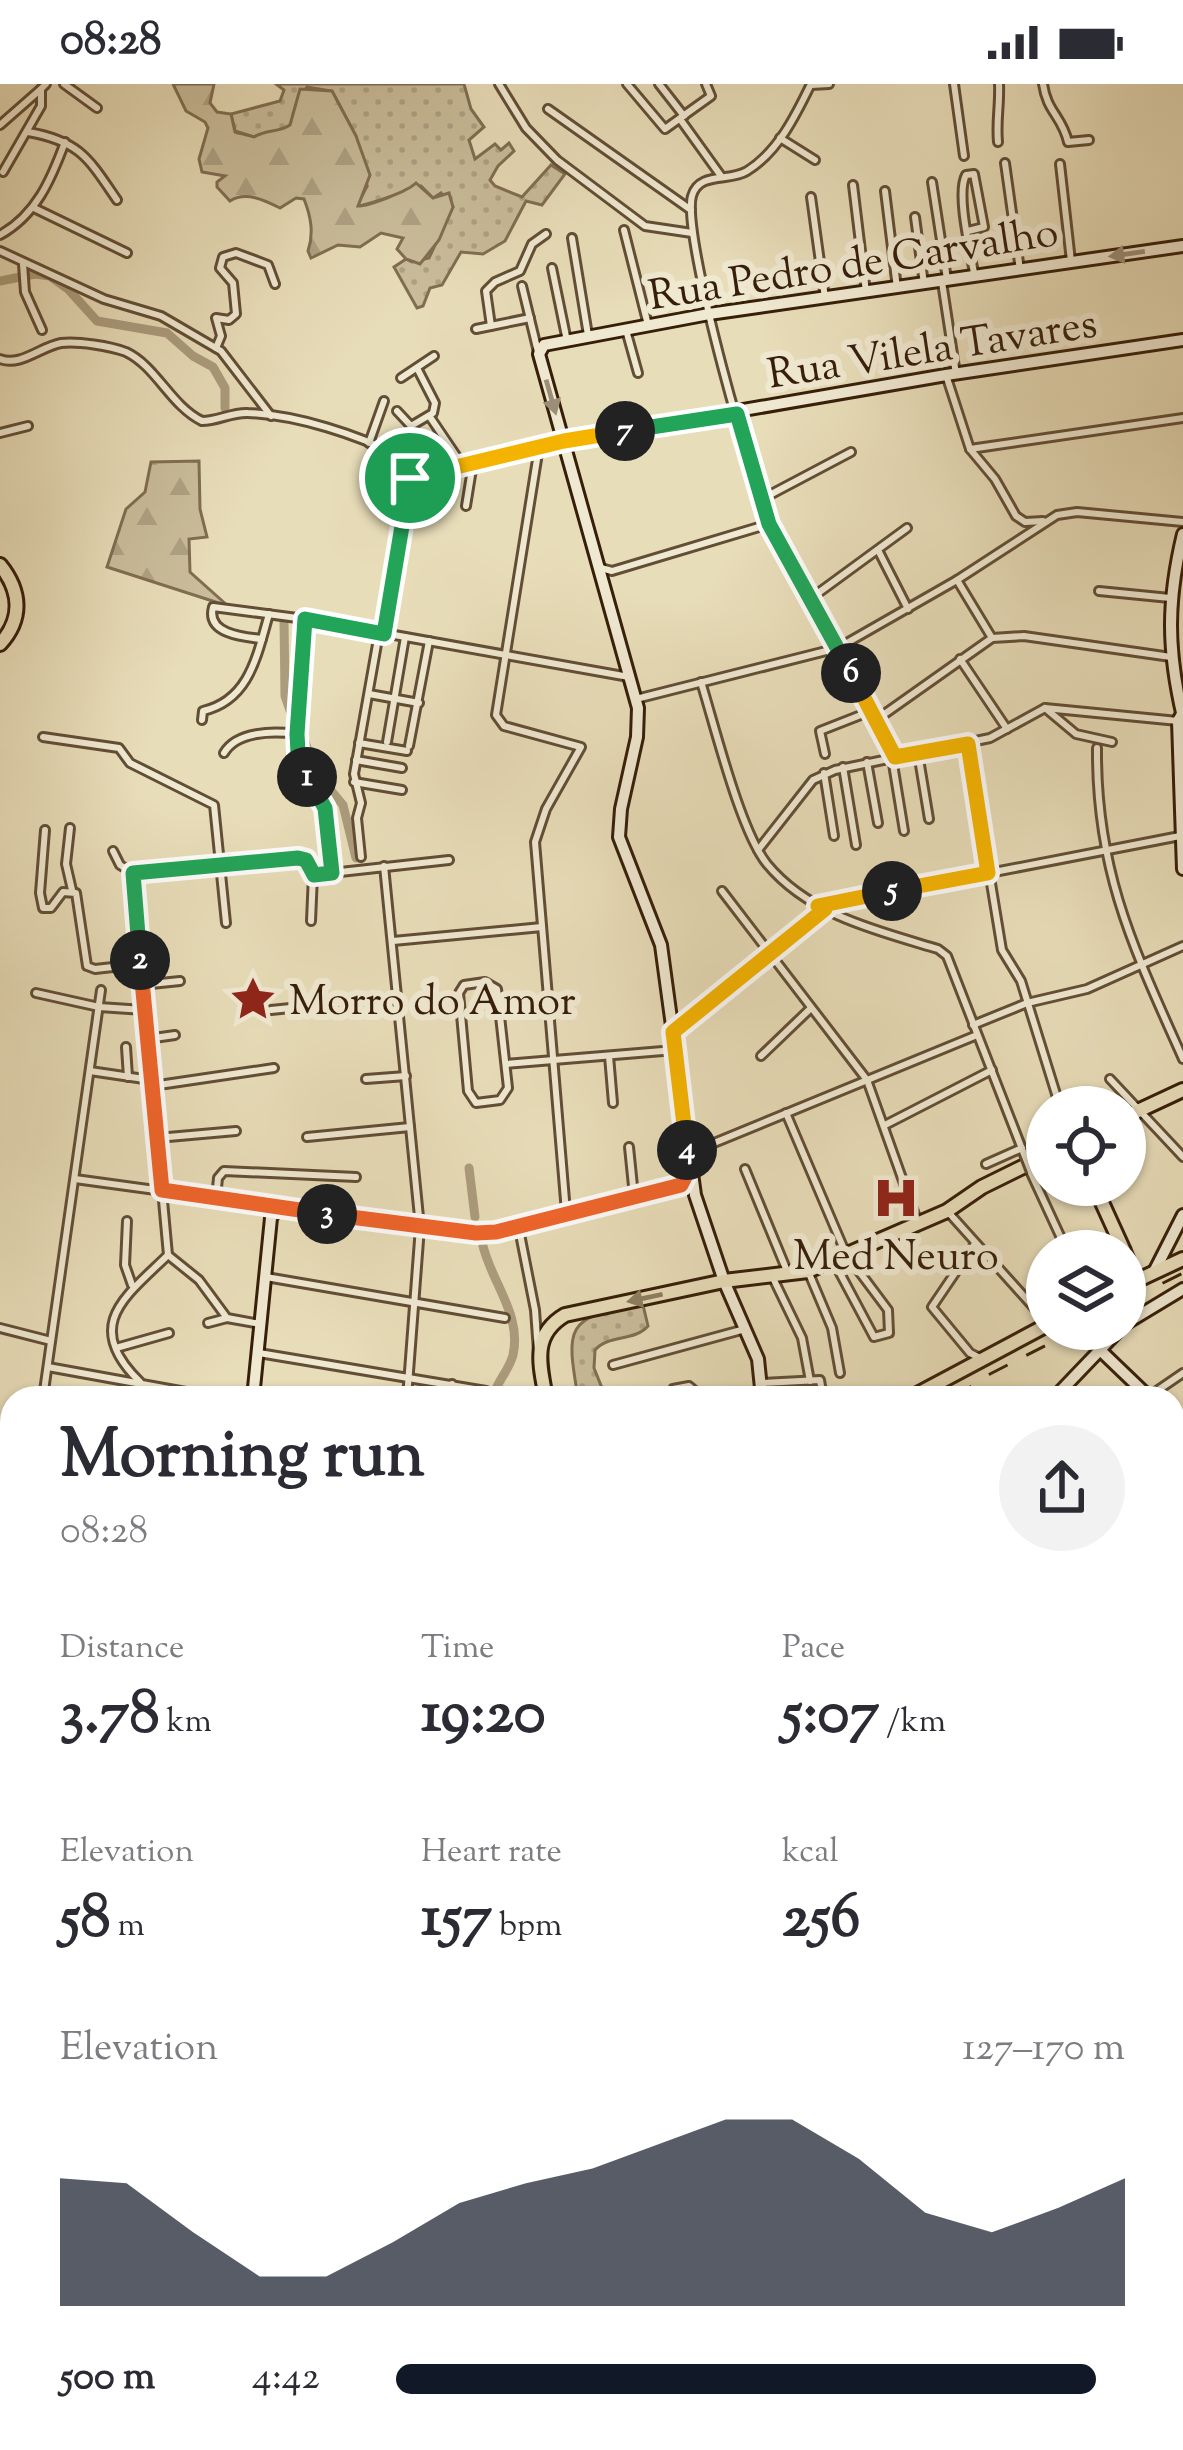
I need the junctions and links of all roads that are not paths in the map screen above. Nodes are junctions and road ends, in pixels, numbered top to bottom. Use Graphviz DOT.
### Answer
graph roads {
  1 [pos="64,84"];
  2 [pos="499,84"];
  3 [pos="627,84"];
  4 [pos="659,84"];
  5 [pos="706,84"];
  6 [pos="829,84"];
  7 [pos="954,84"];
  8 [pos="999,84"];
  9 [pos="1043,84"];
  10 [pos="811,85"];
  11 [pos="44,86"];
  12 [pos="97,108"];
  13 [pos="548,109"];
  14 [pos="682,117"];
  15 [pos="0,125"];
  16 [pos="28,132"];
  17 [pos="780,138"];
  18 [pos="1089,140"];
  19 [pos="65,141"];
  20 [pos="998,142"];
  21 [pos="964,156"];
  22 [pos="815,160"];
  23 [pos="1005,164"];
  24 [pos="1060,164"];
  25 [pos="3,172"];
  26 [pos="721,176"];
  27 [pos="932,182"];
  28 [pos="853,185"];
  29 [pos="885,191"];
  30 [pos="811,196"];
  31 [pos="117,200"];
  32 [pos="34,208"];
  33 [pos="691,210"];
  34 [pos="916,217"];
  35 [pos="624,230"];
  36 [pos="968,231"];
  37 [pos="692,232"];
  38 [pos="546,234"];
  39 [pos="0,235"];
  40 [pos="572,238"];
  41 [pos="1183,246"];
  42 [pos="0,250"];
  43 [pos="127,253"];
  44 [pos="1071,262"];
  45 [pos="23,268"];
  46 [pos="552,268"];
  47 [pos="1020,270"];
  48 [pos="974,277"];
  49 [pos="945,281"];
  50 [pos="275,284"];
  51 [pos="924,284"];
  52 [pos="522,286"];
  53 [pos="897,288"];
  54 [pos="866,292"];
  55 [pos="825,298"];
  56 [pos="709,314"];
  57 [pos="530,318"];
  58 [pos="491,326"];
  59 [pos="648,326"];
  60 [pos="476,329"];
  61 [pos="42,330"];
  62 [pos="626,330"];
  63 [pos="589,337"];
  64 [pos="1183,340"];
  65 [pos="567,341"];
  66 [pos="216,348"];
  67 [pos="541,350"];
  68 [pos="434,356"];
  69 [pos="0,358"];
  70 [pos="417,368"];
  71 [pos="638,373"];
  72 [pos="951,375"];
  73 [pos="401,378"];
  74 [pos="384,401"];
  75 [pos="397,411"];
  76 [pos="737,414"];
  77 [pos="271,416"];
  78 [pos="430,417"];
  79 [pos="1183,418"];
  80 [pos="28,426"];
  81 [pos="0,433"];
  82 [pos="564,441"];
  83 [pos="368,444"];
  84 [pos="539,447"];
  85 [pos="970,449"];
  86 [pos="850,452"];
  87 [pos="473,463"];
  88 [pos="463,465"];
  89 [pos="410,478"];
  90 [pos="762,499"];
  91 [pos="466,506"];
  92 [pos="1048,520"];
  93 [pos="1183,522"];
  94 [pos="769,524"];
  95 [pos="907,528"];
  96 [pos="1183,536"];
  97 [pos="878,550"];
  98 [pos="0,565"];
  99 [pos="605,574"];
  100 [pos="0,577"];
  101 [pos="957,580"];
  102 [pos="1178,581"];
  103 [pos="1100,591"];
  104 [pos="810,598"];
  105 [pos="1169,598"];
  106 [pos="908,609"];
  107 [pos="269,614"];
  108 [pos="305,619"];
  109 [pos="382,633"];
  110 [pos="405,637"];
  111 [pos="992,638"];
  112 [pos="262,639"];
  113 [pos="0,640"];
  114 [pos="430,641"];
  115 [pos="838,649"];
  116 [pos="506,654"];
  117 [pos="1171,657"];
  118 [pos="960,659"];
  119 [pos="629,677"];
  120 [pos="700,682"];
  121 [pos="368,694"];
  122 [pos="394,698"];
  123 [pos="636,699"];
  124 [pos="418,703"];
  125 [pos="1045,708"];
  126 [pos="210,709"];
  127 [pos="871,710"];
  128 [pos="1182,718"];
  129 [pos="876,720"];
  130 [pos="1007,729"];
  131 [pos="297,734"];
  132 [pos="43,737"];
  133 [pos="387,742"];
  134 [pos="1112,742"];
  135 [pos="359,743"];
  136 [pos="968,744"];
  137 [pos="1097,748"];
  138 [pos="224,753"];
  139 [pos="918,753"];
  140 [pos="825,754"];
  141 [pos="894,757"];
  142 [pos="356,760"];
  143 [pos="867,762"];
  144 [pos="843,767"];
  145 [pos="403,768"];
  146 [pos="824,773"];
  147 [pos="354,782"];
  148 [pos="402,790"];
  149 [pos="929,819"];
  150 [pos="878,823"];
  151 [pos="70,828"];
  152 [pos="45,830"];
  153 [pos="904,831"];
  154 [pos="834,836"];
  155 [pos="1180,836"];
  156 [pos="856,845"];
  157 [pos="758,850"];
  158 [pos="1104,850"];
  159 [pos="113,851"];
  160 [pos="361,856"];
  161 [pos="449,860"];
  162 [pos="220,866"];
  163 [pos="384,866"];
  164 [pos="1183,869"];
  165 [pos="133,873"];
  166 [pos="332,873"];
  167 [pos="988,873"];
  168 [pos="314,875"];
  169 [pos="72,890"];
  170 [pos="722,891"];
  171 [pos="822,907"];
  172 [pos="311,921"];
  173 [pos="226,923"];
  174 [pos="542,927"];
  175 [pos="393,941"];
  176 [pos="1183,946"];
  177 [pos="770,953"];
  178 [pos="140,964"];
  179 [pos="1140,965"];
  180 [pos="180,981"];
  181 [pos="142,985"];
  182 [pos="101,990"];
  183 [pos="36,993"];
  184 [pos="398,997"];
  185 [pos="1027,1003"];
  186 [pos="98,1007"];
  187 [pos="811,1008"];
  188 [pos="144,1010"];
  189 [pos="271,1010"];
  190 [pos="974,1024"];
  191 [pos="673,1032"];
  192 [pos="175,1034"];
  193 [pos="977,1035"];
  194 [pos="147,1039"];
  195 [pos="126,1047"];
  196 [pos="675,1050"];
  197 [pos="609,1056"];
  198 [pos="761,1056"];
  199 [pos="1183,1059"];
  200 [pos="554,1060"];
  201 [pos="506,1064"];
  202 [pos="274,1068"];
  203 [pos="992,1070"];
  204 [pos="89,1071"];
  205 [pos="406,1076"];
  206 [pos="128,1077"];
  207 [pos="366,1079"];
  208 [pos="1110,1079"];
  209 [pos="867,1080"];
  210 [pos="152,1083"];
  211 [pos="1053,1086"];
  212 [pos="1117,1086"];
  213 [pos="1183,1090"];
  214 [pos="613,1102"];
  215 [pos="1146,1106"];
  216 [pos="786,1113"];
  217 [pos="1146,1116"];
  218 [pos="885,1125"];
  219 [pos="410,1127"];
  220 [pos="236,1131"];
  221 [pos="307,1137"];
  222 [pos="157,1138"];
  223 [pos="628,1147"];
  224 [pos="1023,1151"];
  225 [pos="687,1154"];
  226 [pos="1183,1157"];
  227 [pos="986,1164"];
  228 [pos="1026,1165"];
  229 [pos="689,1169"];
  230 [pos="745,1169"];
  231 [pos="356,1177"];
  232 [pos="75,1179"];
  233 [pos="681,1185"];
  234 [pos="162,1190"];
  235 [pos="694,1195"];
  236 [pos="634,1196"];
  237 [pos="216,1198"];
  238 [pos="260,1204"];
  239 [pos="283,1208"];
  240 [pos="947,1211"];
  241 [pos="566,1213"];
  242 [pos="1183,1215"];
  243 [pos="271,1218"];
  244 [pos="128,1221"];
  245 [pos="918,1223"];
  246 [pos="518,1225"];
  247 [pos="420,1227"];
  248 [pos="1057,1230"];
  249 [pos="974,1245"];
  250 [pos="168,1255"];
  251 [pos="840,1257"];
  252 [pos="1183,1259"];
  253 [pos="808,1270"];
  254 [pos="1154,1273"];
  255 [pos="788,1274"];
  256 [pos="772,1276"];
  257 [pos="266,1277"];
  258 [pos="1146,1277"];
  259 [pos="724,1281"];
  260 [pos="132,1285"];
  261 [pos="1183,1289"];
  262 [pos="414,1300"];
  263 [pos="1026,1301"];
  264 [pos="1146,1312"];
  265 [pos="227,1318"];
  266 [pos="505,1318"];
  267 [pos="208,1323"];
  268 [pos="260,1324"];
  269 [pos="0,1328"];
  270 [pos="745,1329"];
  271 [pos="169,1333"];
  272 [pos="1026,1335"];
  273 [pos="51,1341"];
  274 [pos="116,1348"];
  275 [pos="1100,1350"];
  276 [pos="258,1353"];
  277 [pos="539,1358"];
  278 [pos="980,1358"];
  279 [pos="613,1365"];
  280 [pos="48,1367"];
  281 [pos="127,1369"];
  282 [pos="840,1373"];
  283 [pos="409,1376"];
  284 [pos="122,1380"];
  285 [pos="810,1381"];
  286 [pos="761,1383"];
  287 [pos="145,1384"];
  288 [pos="452,1384"];
  289 [pos="46,1386"];
  290 [pos="156,1386"];
  291 [pos="254,1386"];
  292 [pos="408,1386"];
  293 [pos="463,1386"];
  294 [pos="544,1386"];
  295 [pos="761,1386"];
  296 [pos="822,1386"];
  297 [pos="931,1386"];
  298 [pos="1066,1386"];
  299 [pos="1138,1386"];
  1 -- 12 [label="street"];
  2 -- 37 [label="street"];
  3 -- 14 [label="street"];
  4 -- 14 [label="street"];
  5 -- 14 [label="street"];
  6 -- 10 [label="street"];
  7 -- 21 [label="street"];
  8 -- 20 [label="street"];
  9 -- 18 [label="street"];
  10 -- 17 [label="street"];
  11 -- 15 [label="street"];
  11 -- 16 [label="street"];
  13 -- 33 [label="street"];
  14 -- 26 [label="street"];
  16 -- 19 [label="street"];
  16 -- 25 [label="street"];
  17 -- 22 [label="street"];
  17 -- 26 [label="street"];
  19 -- 31 [label="street"];
  19 -- 32 [label="street"];
  23 -- 47 [label="street"];
  24 -- 44 [label="street"];
  26 -- 33 [label="street"];
  27 -- 49 [label="street"];
  28 -- 54 [label="street"];
  29 -- 53 [label="street"];
  30 -- 55 [label="street"];
  32 -- 39 [label="street"];
  32 -- 43 [label="street"];
  33 -- 37 [label="street"];
  34 -- 51 [label="street"];
  35 -- 59 [label="street"];
  36 -- 36 [label="street"];
  36 -- 48 [label="street"];
  37 -- 56 [label="street"];
  38 -- 58 [label="street"];
  40 -- 63 [label="street"];
  41 -- 44 [label="street, Rua Pedro de Carvalho, one-way"];
  42 -- 45 [label="street"];
  44 -- 47 [label="street, Rua Pedro de Carvalho"];
  45 -- 61 [label="street"];
  45 -- 66 [label="street"];
  46 -- 65 [label="street"];
  47 -- 48 [label="street, Rua Pedro de Carvalho"];
  48 -- 49 [label="street, Rua Pedro de Carvalho"];
  49 -- 51 [label="street, Rua Pedro de Carvalho"];
  49 -- 72 [label="street"];
  50 -- 66 [label="street"];
  51 -- 53 [label="street, Rua Pedro de Carvalho"];
  52 -- 57 [label="street"];
  53 -- 54 [label="street, Rua Pedro de Carvalho"];
  54 -- 55 [label="street, Rua Pedro de Carvalho"];
  55 -- 56 [label="street, Rua Pedro de Carvalho"];
  56 -- 59 [label="street, Rua Pedro de Carvalho"];
  56 -- 76 [label="street"];
  57 -- 58 [label="street"];
  57 -- 67 [label="street"];
  58 -- 60 [label="street"];
  59 -- 62 [label="street, Rua Pedro de Carvalho"];
  62 -- 63 [label="street, Rua Pedro de Carvalho"];
  62 -- 71 [label="street"];
  63 -- 65 [label="street, Rua Pedro de Carvalho"];
  64 -- 72 [label="street, Rua Vilela Tavares"];
  65 -- 67 [label="street, Rua Pedro de Carvalho"];
  66 -- 77 [label="street"];
  67 -- 82 [label="street, one-way"];
  68 -- 70 [label="street"];
  69 -- 77 [label="street"];
  70 -- 73 [label="street"];
  70 -- 78 [label="street"];
  72 -- 76 [label="street, Rua Vilela Tavares"];
  72 -- 85 [label="street"];
  74 -- 83 [label="street"];
  75 -- 78 [label="street"];
  76 -- 82 [label="street, Rua Vilela Tavares"];
  76 -- 90 [label="street"];
  77 -- 83 [label="street"];
  78 -- 88 [label="street"];
  79 -- 85 [label="street"];
  80 -- 81 [label="street"];
  82 -- 84 [label="street, Rua Vilela Tavares"];
  82 -- 99 [label="street"];
  83 -- 89 [label="street"];
  84 -- 87 [label="street, Rua Vilela Tavares"];
  84 -- 116 [label="street"];
  85 -- 92 [label="street"];
  86 -- 90 [label="street"];
  87 -- 88 [label="street, Rua Vilela Tavares"];
  87 -- 91 [label="street"];
  88 -- 89 [label="street, Rua Vilela Tavares"];
  89 -- 109 [label="street"];
  90 -- 94 [label="street"];
  92 -- 93 [label="street"];
  92 -- 101 [label="street"];
  94 -- 99 [label="street"];
  94 -- 104 [label="street"];
  95 -- 97 [label="street"];
  96 -- 102 [label="street"];
  97 -- 104 [label="street"];
  97 -- 106 [label="street"];
  98 -- 113 [label="main road"];
  99 -- 119 [label="street"];
  100 -- 113 [label="main road"];
  101 -- 106 [label="street"];
  101 -- 111 [label="street"];
  102 -- 105 [label="street"];
  103 -- 105 [label="street"];
  104 -- 115 [label="street"];
  105 -- 117 [label="street"];
  106 -- 115 [label="street"];
  107 -- 108 [label="street"];
  107 -- 112 [label="street"];
  107 -- 112 [label="street"];
  108 -- 109 [label="street"];
  108 -- 131 [label="street"];
  109 -- 110 [label="street"];
  109 -- 121 [label="street"];
  110 -- 114 [label="street"];
  110 -- 122 [label="street"];
  111 -- 117 [label="street"];
  111 -- 118 [label="street"];
  112 -- 126 [label="street"];
  114 -- 116 [label="street"];
  114 -- 124 [label="street"];
  115 -- 120 [label="street"];
  115 -- 127 [label="street"];
  116 -- 119 [label="street"];
  116 -- 174 [label="street"];
  117 -- 128 [label="street"];
  118 -- 129 [label="street"];
  118 -- 130 [label="street"];
  119 -- 123 [label="street"];
  120 -- 123 [label="street"];
  120 -- 157 [label="street"];
  121 -- 122 [label="street"];
  121 -- 135 [label="street"];
  122 -- 124 [label="street"];
  122 -- 133 [label="street"];
  123 -- 191 [label="street"];
  124 -- 135 [label="street"];
  125 -- 128 [label="street"];
  125 -- 130 [label="street"];
  125 -- 134 [label="street"];
  127 -- 129 [label="street"];
  127 -- 140 [label="street"];
  128 -- 155 [label="street"];
  129 -- 141 [label="street"];
  130 -- 136 [label="street"];
  131 -- 138 [label="street"];
  131 -- 166 [label="street"];
  132 -- 162 [label="street"];
  135 -- 142 [label="street"];
  136 -- 139 [label="street"];
  136 -- 167 [label="street"];
  137 -- 158 [label="street"];
  139 -- 141 [label="street"];
  139 -- 149 [label="street"];
  141 -- 143 [label="street"];
  141 -- 153 [label="street"];
  142 -- 145 [label="street"];
  142 -- 147 [label="street"];
  143 -- 144 [label="street"];
  143 -- 150 [label="street"];
  144 -- 146 [label="street"];
  144 -- 156 [label="street"];
  146 -- 154 [label="street"];
  146 -- 157 [label="street"];
  147 -- 148 [label="street"];
  147 -- 160 [label="street"];
  151 -- 169 [label="street"];
  152 -- 169 [label="street"];
  155 -- 158 [label="street"];
  155 -- 164 [label="street"];
  157 -- 171 [label="street"];
  158 -- 167 [label="street"];
  158 -- 179 [label="street"];
  159 -- 165 [label="street"];
  161 -- 163 [label="street"];
  162 -- 165 [label="street"];
  162 -- 168 [label="street"];
  162 -- 173 [label="street"];
  163 -- 166 [label="street"];
  163 -- 175 [label="street"];
  165 -- 178 [label="street"];
  166 -- 168 [label="street"];
  167 -- 171 [label="street"];
  167 -- 185 [label="street"];
  168 -- 172 [label="street"];
  169 -- 178 [label="street"];
  170 -- 177 [label="street"];
  171 -- 177 [label="street"];
  171 -- 190 [label="street"];
  174 -- 175 [label="street"];
  174 -- 200 [label="street"];
  175 -- 184 [label="street"];
  176 -- 179 [label="street"];
  177 -- 187 [label="street"];
  177 -- 191 [label="street"];
  178 -- 181 [label="street"];
  179 -- 185 [label="street"];
  179 -- 199 [label="street"];
  180 -- 181 [label="street"];
  181 -- 188 [label="street"];
  182 -- 186 [label="street"];
  183 -- 186 [label="street"];
  184 -- 189 [label="street"];
  184 -- 205 [label="street"];
  185 -- 190 [label="street"];
  185 -- 211 [label="street"];
  186 -- 188 [label="street"];
  186 -- 204 [label="street"];
  187 -- 198 [label="street"];
  187 -- 209 [label="street"];
  188 -- 194 [label="street"];
  190 -- 193 [label="street"];
  191 -- 196 [label="street"];
  192 -- 194 [label="street"];
  193 -- 203 [label="street"];
  193 -- 209 [label="street"];
  194 -- 210 [label="street"];
  195 -- 206 [label="street"];
  196 -- 197 [label="street"];
  196 -- 225 [label="street"];
  197 -- 200 [label="street"];
  197 -- 214 [label="street"];
  200 -- 201 [label="street"];
  200 -- 241 [label="street"];
  201 -- 201 [label="street"];
  202 -- 210 [label="street"];
  203 -- 218 [label="street"];
  203 -- 224 [label="street"];
  204 -- 206 [label="street"];
  204 -- 232 [label="street"];
  205 -- 207 [label="street"];
  205 -- 219 [label="street"];
  206 -- 210 [label="street"];
  208 -- 212 [label="street"];
  209 -- 216 [label="street"];
  209 -- 218 [label="street"];
  210 -- 222 [label="street"];
  213 -- 215 [label="main road"];
  216 -- 225 [label="street"];
  216 -- 251 [label="street"];
  217 -- 226 [label="street"];
  218 -- 245 [label="street"];
  219 -- 221 [label="street"];
  219 -- 247 [label="street"];
  220 -- 222 [label="street"];
  222 -- 234 [label="street"];
  223 -- 236 [label="street"];
  224 -- 227 [label="street"];
  224 -- 248 [label="street, bridge"];
  225 -- 229 [label="street"];
  228 -- 240 [label="main road"];
  229 -- 233 [label="street"];
  229 -- 235 [label="street"];
  230 -- 255 [label="street"];
  231 -- 237 [label="street"];
  232 -- 234 [label="street"];
  232 -- 273 [label="street"];
  233 -- 235 [label="street"];
  233 -- 236 [label="street"];
  234 -- 237 [label="street"];
  234 -- 250 [label="street"];
  235 -- 259 [label="street"];
  236 -- 241 [label="street"];
  237 -- 238 [label="street"];
  238 -- 239 [label="street"];
  238 -- 243 [label="street"];
  239 -- 243 [label="street"];
  239 -- 247 [label="street"];
  240 -- 245 [label="main road"];
  240 -- 249 [label="street"];
  241 -- 246 [label="street"];
  242 -- 254 [label="street"];
  243 -- 257 [label="street"];
  244 -- 260 [label="street"];
  245 -- 251 [label="main road"];
  246 -- 247 [label="street"];
  246 -- 277 [label="street"];
  247 -- 262 [label="street"];
  249 -- 263 [label="street"];
  249 -- 278 [label="street"];
  250 -- 260 [label="street"];
  250 -- 265 [label="street"];
  251 -- 251 [label="street"];
  251 -- 253 [label="main road"];
  252 -- 254 [label="main road"];
  253 -- 255 [label="main road"];
  253 -- 282 [label="street"];
  254 -- 258 [label="main road"];
  255 -- 256 [label="main road"];
  256 -- 259 [label="main road"];
  256 -- 285 [label="street"];
  257 -- 262 [label="street"];
  257 -- 268 [label="street"];
  259 -- 270 [label="street"];
  259 -- 277 [label="main road, one-way"];
  260 -- 274 [label="street"];
  261 -- 264 [label="street"];
  262 -- 266 [label="street"];
  262 -- 283 [label="street"];
  265 -- 267 [label="street"];
  265 -- 268 [label="street"];
  268 -- 276 [label="street"];
  269 -- 273 [label="street"];
  270 -- 279 [label="street"];
  270 -- 286 [label="street"];
  271 -- 274 [label="street"];
  272 -- 278 [label="main road"];
  273 -- 280 [label="street"];
  274 -- 281 [label="street"];
  275 -- 298 [label="street"];
  275 -- 299 [label="street"];
  276 -- 283 [label="street"];
  276 -- 291 [label="street"];
  277 -- 294 [label="main road"];
  278 -- 297 [label="main road"];
  280 -- 284 [label="street"];
  280 -- 289 [label="street"];
  281 -- 284 [label="street"];
  281 -- 287 [label="street"];
  283 -- 288 [label="street"];
  283 -- 292 [label="street"];
  284 -- 287 [label="street"];
  285 -- 286 [label="street"];
  285 -- 296 [label="street"];
  286 -- 295 [label="street"];
  287 -- 290 [label="street"];
  288 -- 293 [label="street"];
}
